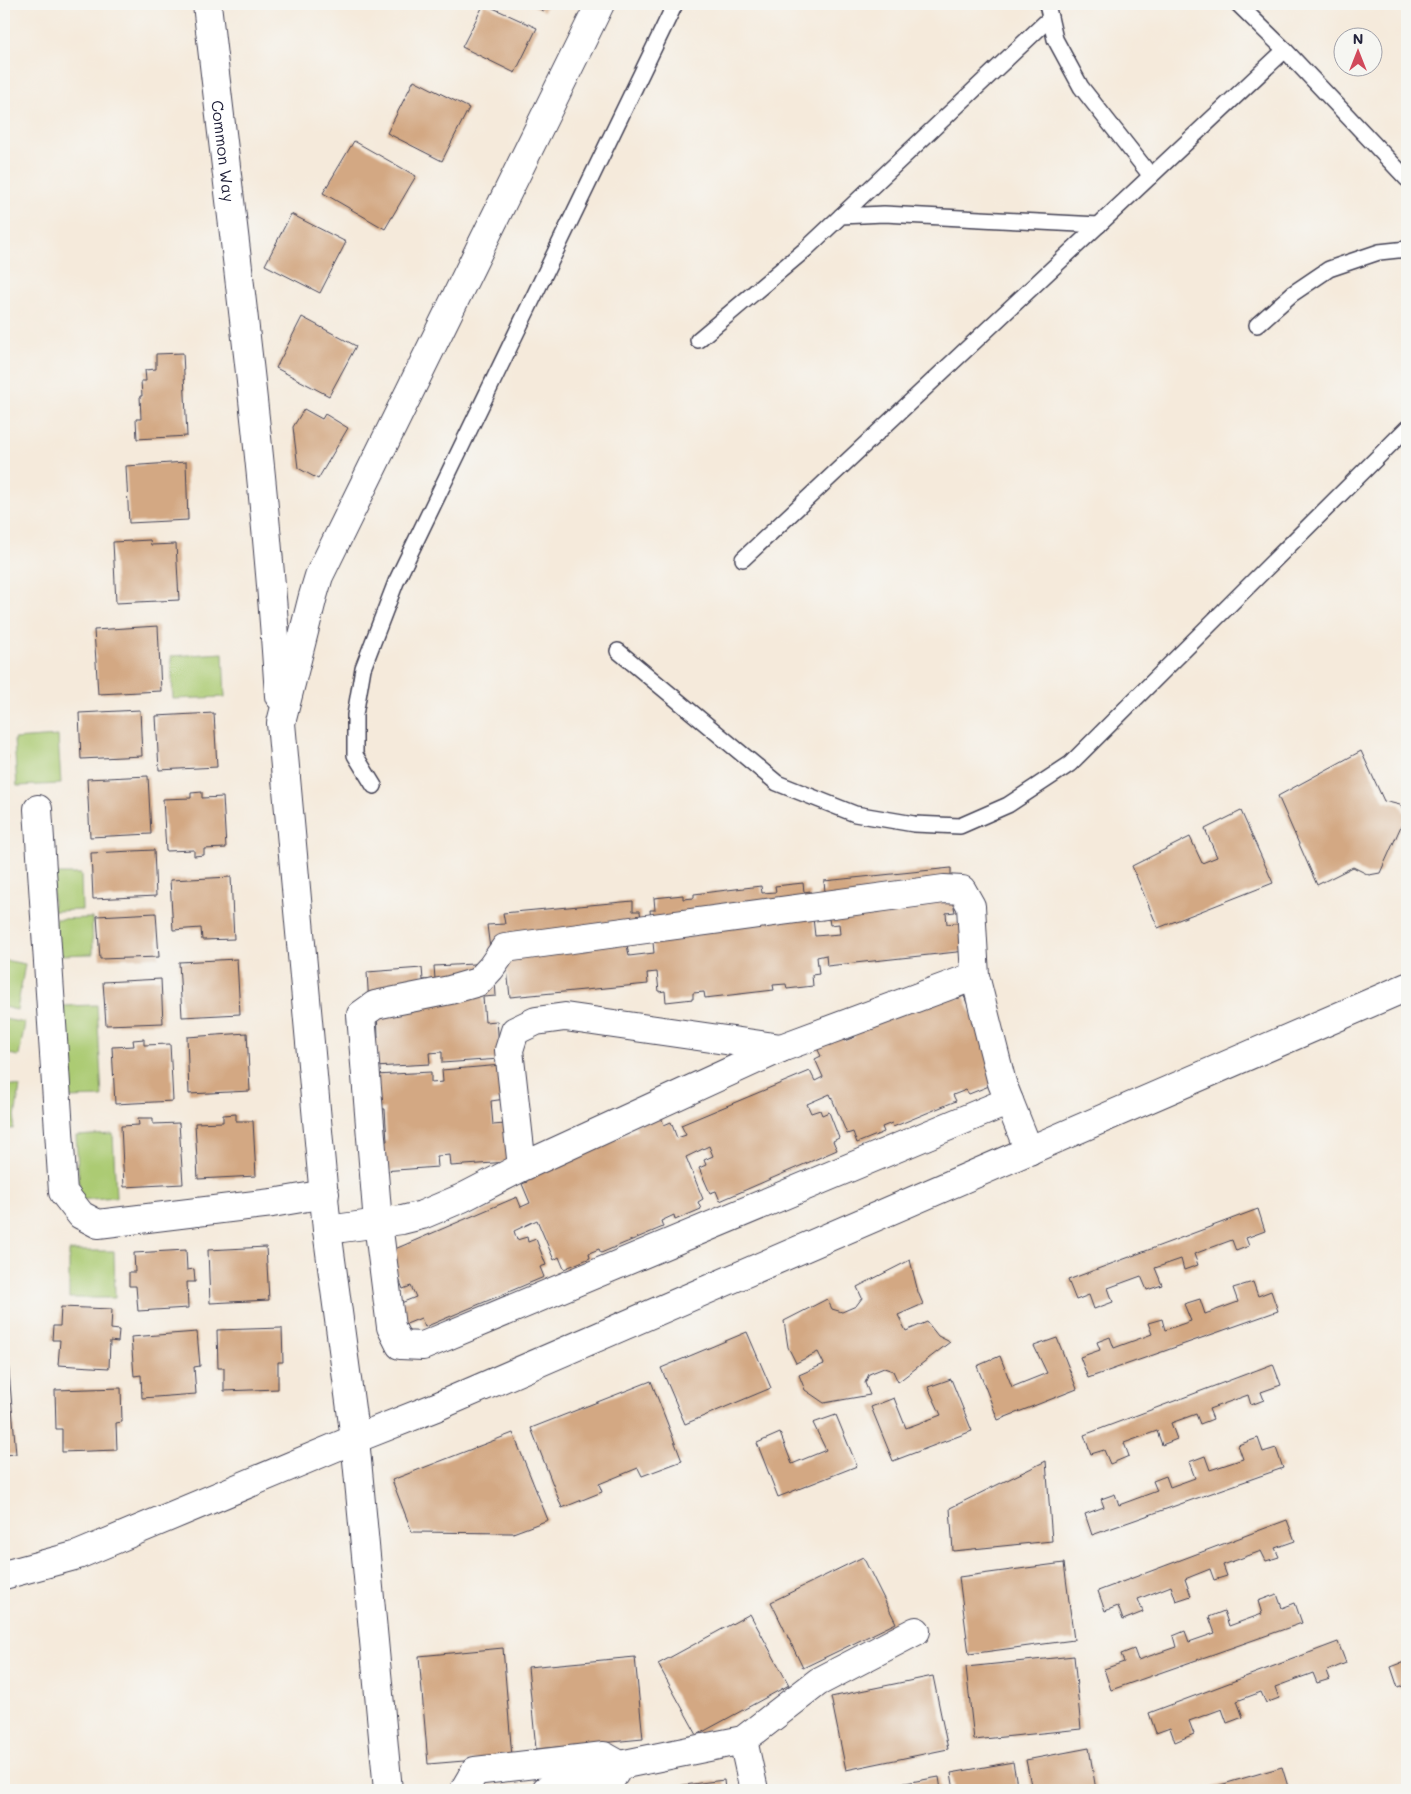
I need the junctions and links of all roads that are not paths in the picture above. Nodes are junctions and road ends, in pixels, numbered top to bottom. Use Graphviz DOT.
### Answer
graph roads {
  1 [pos="207,4"];
  2 [pos="600,4"];
  3 [pos="675,4"];
  4 [pos="1238,4"];
  5 [pos="1048,11"];
  6 [pos="1285,50"];
  7 [pos="1151,176"];
  8 [pos="1407,179"];
  9 [pos="841,216"];
  10 [pos="1099,225"];
  11 [pos="1407,249"];
  12 [pos="1257,325"];
  13 [pos="698,340"];
  14 [pos="1407,428"];
  15 [pos="743,559"];
  16 [pos="272,588"];
  17 [pos="313,596"];
  18 [pos="618,651"];
  19 [pos="281,723"];
  20 [pos="374,786"];
  21 [pos="38,809"];
  22 [pos="975,976"];
  23 [pos="1407,987"];
  24 [pos="780,1048"];
  25 [pos="1009,1101"];
  26 [pos="1029,1150"];
  27 [pos="522,1166"];
  28 [pos="324,1194"];
  29 [pos="378,1223"];
  30 [pos="327,1230"];
  31 [pos="355,1439"];
  32 [pos="4,1575"];
  33 [pos="916,1631"];
  34 [pos="743,1740"];
  35 [pos="620,1765"];
  36 [pos="388,1790"];
  37 [pos="464,1790"];
  38 [pos="546,1790"];
  39 [pos="754,1790"];
  1 -- 16 [label="street, Common Way"];
  2 -- 17 [label="street"];
  3 -- 20 [label="lane"];
  4 -- 6 [label="lane"];
  5 -- 7 [label="lane"];
  5 -- 9 [label="lane"];
  6 -- 7 [label="lane"];
  6 -- 8 [label="lane"];
  7 -- 10 [label="lane"];
  9 -- 10 [label="lane"];
  9 -- 13 [label="lane"];
  10 -- 15 [label="lane"];
  11 -- 12 [label="lane"];
  14 -- 18 [label="lane"];
  16 -- 17 [label="street"];
  16 -- 19 [label="street, Common Way"];
  17 -- 19 [label="street"];
  19 -- 28 [label="street, Common Way"];
  21 -- 28 [label="street"];
  22 -- 24 [label="street"];
  22 -- 25 [label="street"];
  22 -- 29 [label="street"];
  23 -- 26 [label="street"];
  24 -- 27 [label="street"];
  24 -- 27 [label="street"];
  25 -- 26 [label="street"];
  25 -- 29 [label="street"];
  26 -- 31 [label="street"];
  27 -- 29 [label="street"];
  28 -- 30 [label="street, Common Way"];
  29 -- 30 [label="street"];
  30 -- 31 [label="street, Common Way"];
  31 -- 32 [label="street"];
  31 -- 36 [label="street, Common Way"];
  33 -- 34 [label="street"];
  34 -- 35 [label="street"];
  34 -- 39 [label="street"];
  35 -- 37 [label="street"];
  35 -- 38 [label="street"];
}
